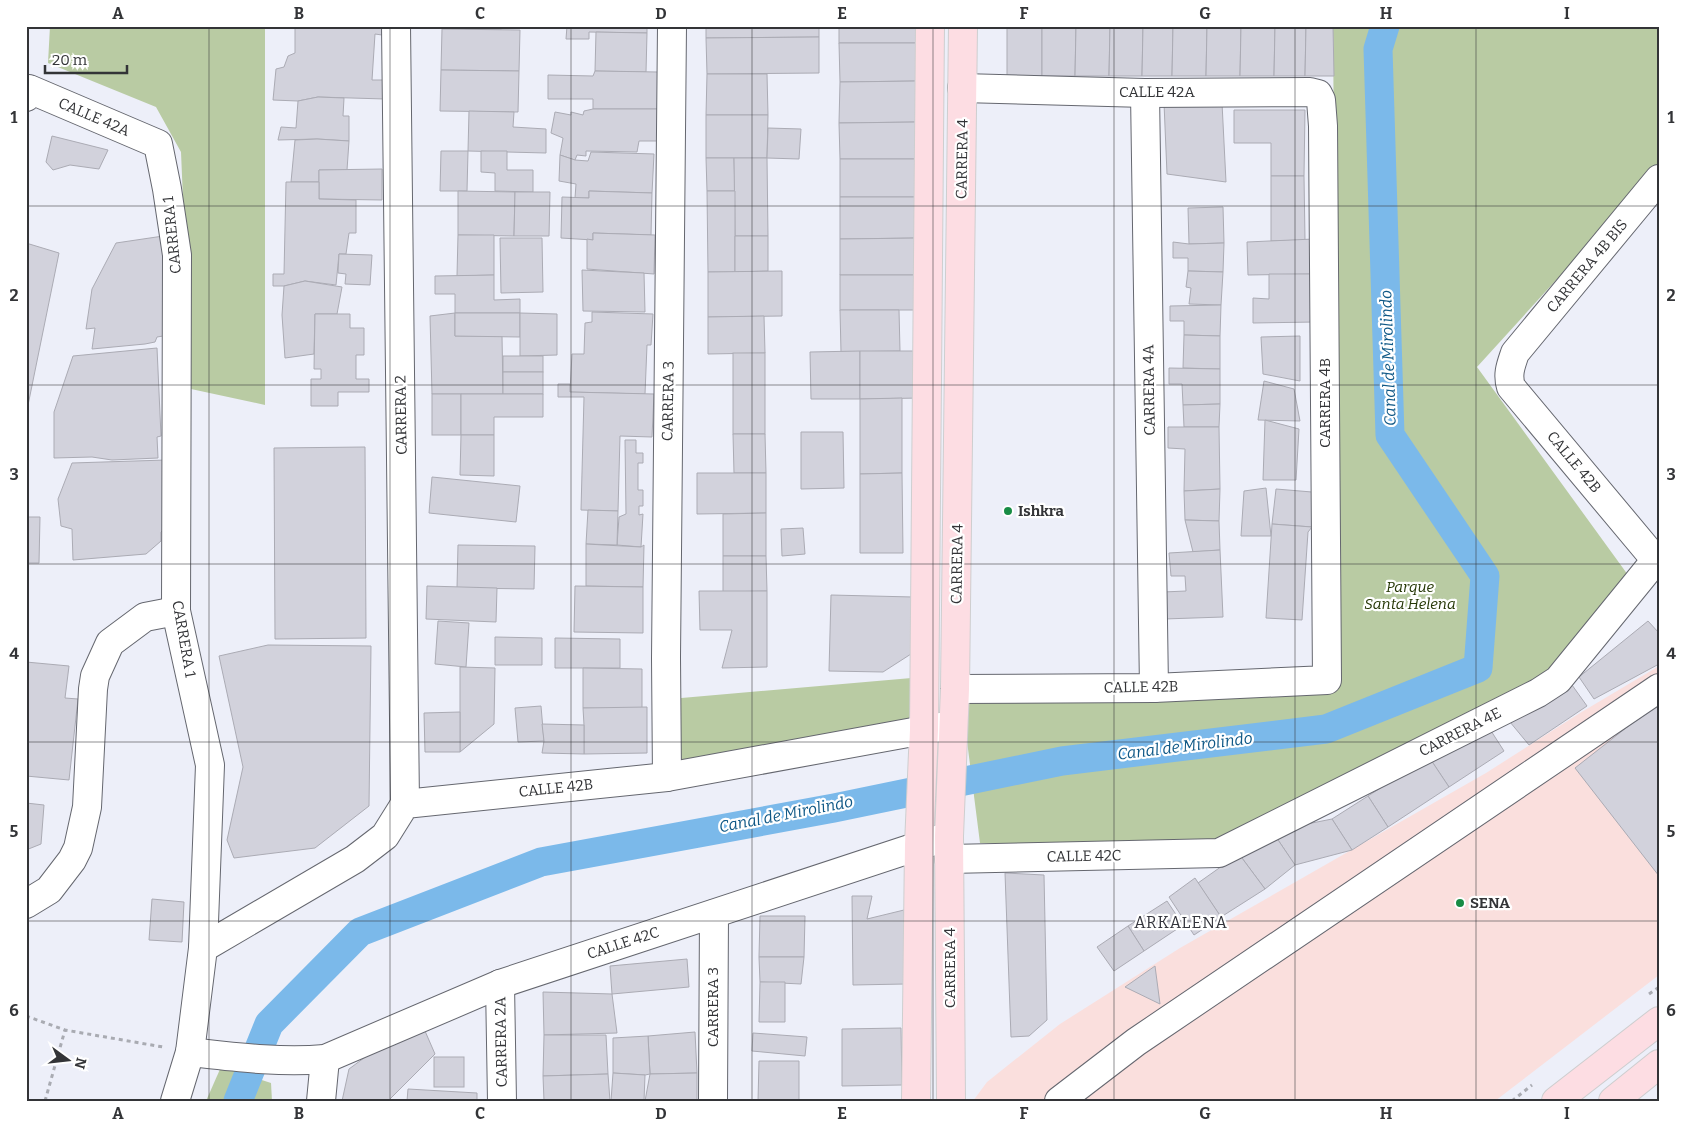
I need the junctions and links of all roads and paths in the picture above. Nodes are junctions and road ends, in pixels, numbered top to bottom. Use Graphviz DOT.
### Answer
graph roads {
  1 [pos="396,26"];
  2 [pos="672,26"];
  3 [pos="930,26"];
  4 [pos="963,26"];
  5 [pos="962,88"];
  6 [pos="28,93"];
  7 [pos="1145,93"];
  8 [pos="1323,126"];
  9 [pos="158,144"];
  10 [pos="1659,180"];
  11 [pos="1515,353"];
  12 [pos="1657,560"];
  13 [pos="176,611"];
  14 [pos="1327,680"];
  15 [pos="1154,688"];
  16 [pos="1659,688"];
  17 [pos="955,689"];
  18 [pos="954,736"];
  19 [pos="924,740"];
  20 [pos="667,776"];
  21 [pos="405,804"];
  22 [pos="919,834"];
  23 [pos="949,840"];
  24 [pos="1219,853"];
  25 [pos="26,904"];
  26 [pos="714,914"];
  27 [pos="203,948"];
  28 [pos="500,984"];
  29 [pos="26,1016"];
  30 [pos="1659,1021"];
  31 [pos="65,1030"];
  32 [pos="190,1052"];
  33 [pos="313,1060"];
  34 [pos="1659,1064"];
  35 [pos="45,1101"];
  36 [pos="176,1101"];
  37 [pos="322,1101"];
  38 [pos="502,1101"];
  39 [pos="713,1101"];
  40 [pos="916,1101"];
  41 [pos="951,1101"];
  42 [pos="1059,1101"];
  43 [pos="1556,1101"];
  44 [pos="1613,1101"];
  1 -- 21 [label="street, CARRERA 2"];
  2 -- 20 [label="street, CARRERA 3"];
  3 -- 19 [label="main road, CARRERA 4"];
  4 -- 5 [label="main road, CARRERA 4"];
  5 -- 7 [label="street, CALLE 42A"];
  5 -- 17 [label="main road, CARRERA 4"];
  6 -- 9 [label="street, CALLE 42A"];
  7 -- 8 [label="street, CALLE 42A"];
  7 -- 15 [label="street, CARRERA 4A"];
  8 -- 14 [label="street, CARRERA 4B"];
  9 -- 13 [label="street, CARRERA 1"];
  10 -- 11 [label="street, CARRERA 4B BIS"];
  11 -- 12 [label="street, CALLE 42B"];
  12 -- 24 [label="street, CARRERA 4E"];
  13 -- 25 [label="street"];
  13 -- 27 [label="street, CARRERA 1"];
  14 -- 15 [label="street, CALLE 42B"];
  15 -- 17 [label="street, CALLE 42B"];
  16 -- 42 [label="street"];
  17 -- 18 [label="main road, CARRERA 4"];
  18 -- 19 [label="street, CALLE 42B"];
  18 -- 23 [label="main road, CARRERA 4"];
  19 -- 20 [label="street, CALLE 42B"];
  19 -- 22 [label="main road, CARRERA 4"];
  20 -- 21 [label="street, CALLE 42B"];
  21 -- 27 [label="street"];
  22 -- 23 [label="street, CALLE 42C"];
  22 -- 26 [label="street, CALLE 42C"];
  22 -- 40 [label="main road, CARRERA 4"];
  23 -- 24 [label="street, CALLE 42C"];
  23 -- 41 [label="main road, CARRERA 4"];
  26 -- 28 [label="street, CALLE 42C"];
  26 -- 39 [label="street, CARRERA 3"];
  27 -- 32 [label="street, CARRERA 1"];
  28 -- 33 [label="street, CALLE 42C"];
  28 -- 38 [label="street, CARRERA 2A"];
  29 -- 31 [label="path"];
  30 -- 43 [label="main road"];
  31 -- 32 [label="path"];
  31 -- 35 [label="path"];
  32 -- 33 [label="street"];
  32 -- 36 [label="street, CARRERA 1"];
  33 -- 37 [label="street"];
  34 -- 44 [label="main road"];
}
